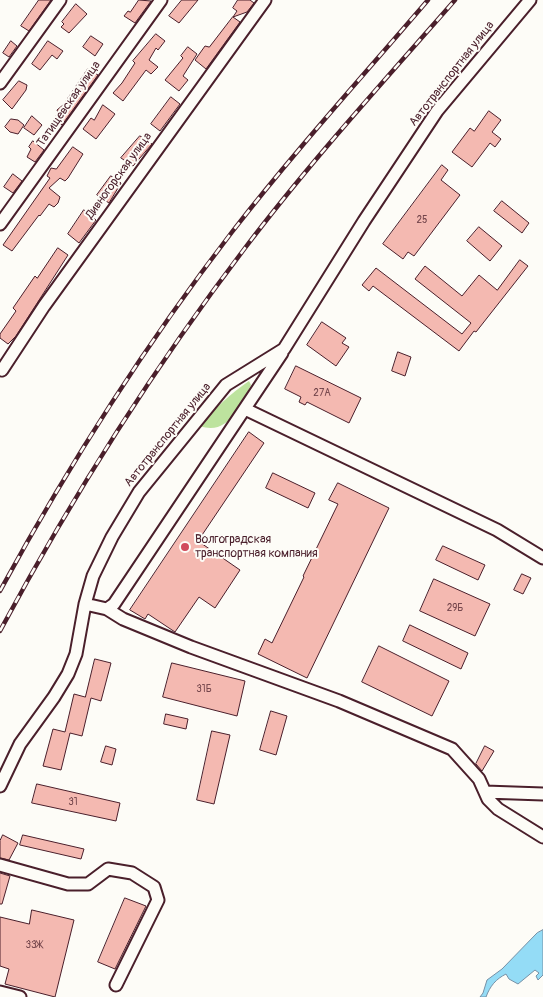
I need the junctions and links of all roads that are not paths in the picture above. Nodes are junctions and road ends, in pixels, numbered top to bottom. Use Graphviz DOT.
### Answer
graph roads {
  1 [pos="60,0"];
  2 [pos="160,0"];
  3 [pos="264,0"];
  4 [pos="530,0"];
  5 [pos="0,83"];
  6 [pos="0,224"];
  7 [pos="284,349"];
  8 [pos="0,369"];
  9 [pos="245,409"];
  10 [pos="543,558"];
  11 [pos="85,604"];
  12 [pos="107,610"];
  13 [pos="0,786"];
  14 [pos="485,792"];
  15 [pos="543,794"];
  16 [pos="543,838"];
  17 [pos="0,865"];
  18 [pos="116,986"];
  19 [pos="0,992"];
  20 [pos="20,997"];
  1 -- 5 [label="street"];
  2 -- 6 [label="street, Татищевская улица"];
  3 -- 8 [label="street, Дивногорская улица"];
  4 -- 7 [label="street, Автотранспортная улица"];
  7 -- 9 [label="street"];
  7 -- 11 [label="street, Автотранспортная улица"];
  9 -- 10 [label="street"];
  9 -- 12 [label="street"];
  11 -- 12 [label="street"];
  11 -- 13 [label="street, Автотранспортная улица"];
  12 -- 14 [label="street"];
  14 -- 15 [label="street"];
  14 -- 16 [label="street"];
  17 -- 18 [label="street"];
  19 -- 20 [label="street"];
}
